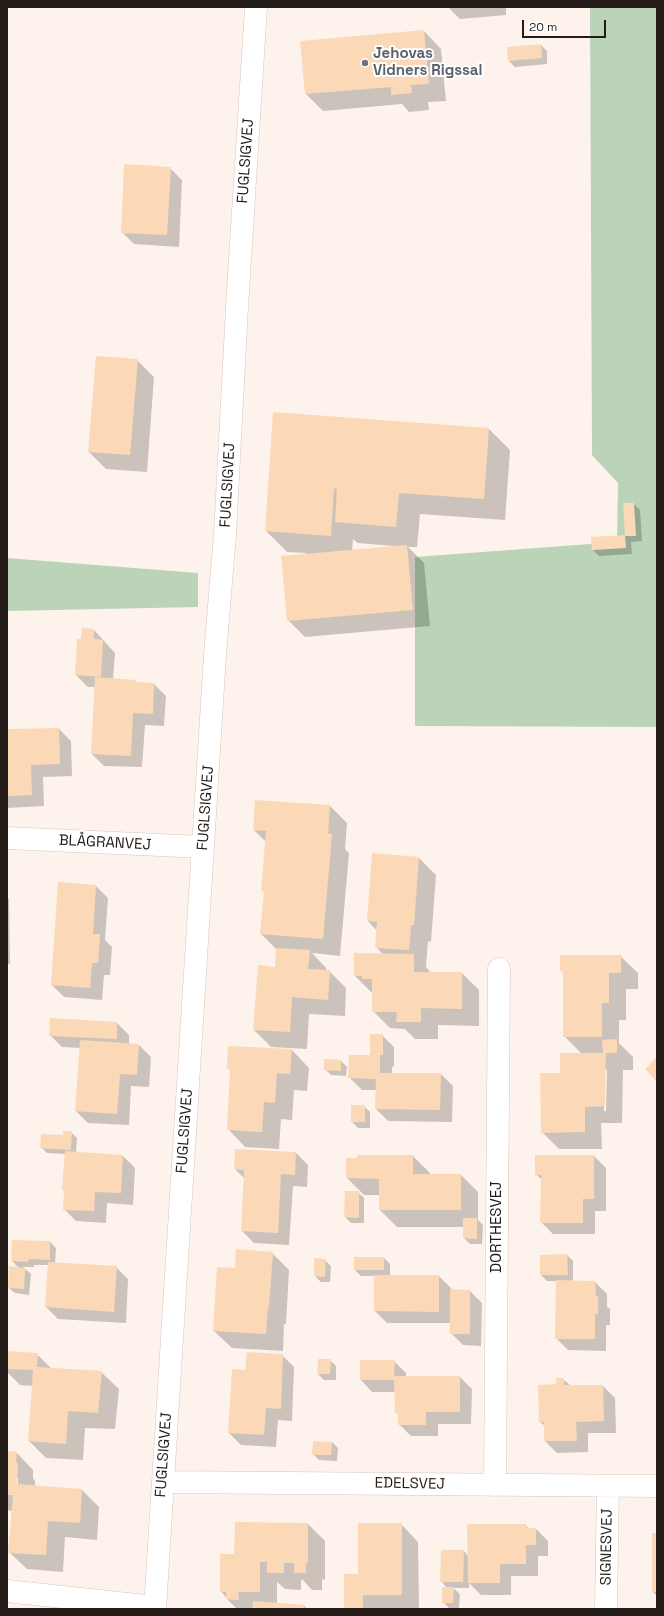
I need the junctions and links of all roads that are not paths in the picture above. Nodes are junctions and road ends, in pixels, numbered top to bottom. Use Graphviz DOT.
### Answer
graph roads {
  1 [pos="256,7"];
  2 [pos="7,838"];
  3 [pos="203,848"];
  4 [pos="499,969"];
  5 [pos="163,1482"];
  6 [pos="495,1485"];
  7 [pos="608,1486"];
  8 [pos="657,1486"];
  9 [pos="7,1591"];
  10 [pos="155,1608"];
  11 [pos="606,1609"];
  1 -- 3 [label="street, FUGLSIGVEJ"];
  2 -- 3 [label="street, BLÅGRANVEJ"];
  3 -- 5 [label="street, FUGLSIGVEJ"];
  4 -- 6 [label="street, DORTHESVEJ"];
  5 -- 6 [label="street, EDELSVEJ"];
  5 -- 10 [label="street, FUGLSIGVEJ"];
  6 -- 7 [label="street, EDELSVEJ"];
  7 -- 8 [label="street, EDELSVEJ"];
  7 -- 11 [label="street, SIGNESVEJ"];
  9 -- 10 [label="street"];
}
